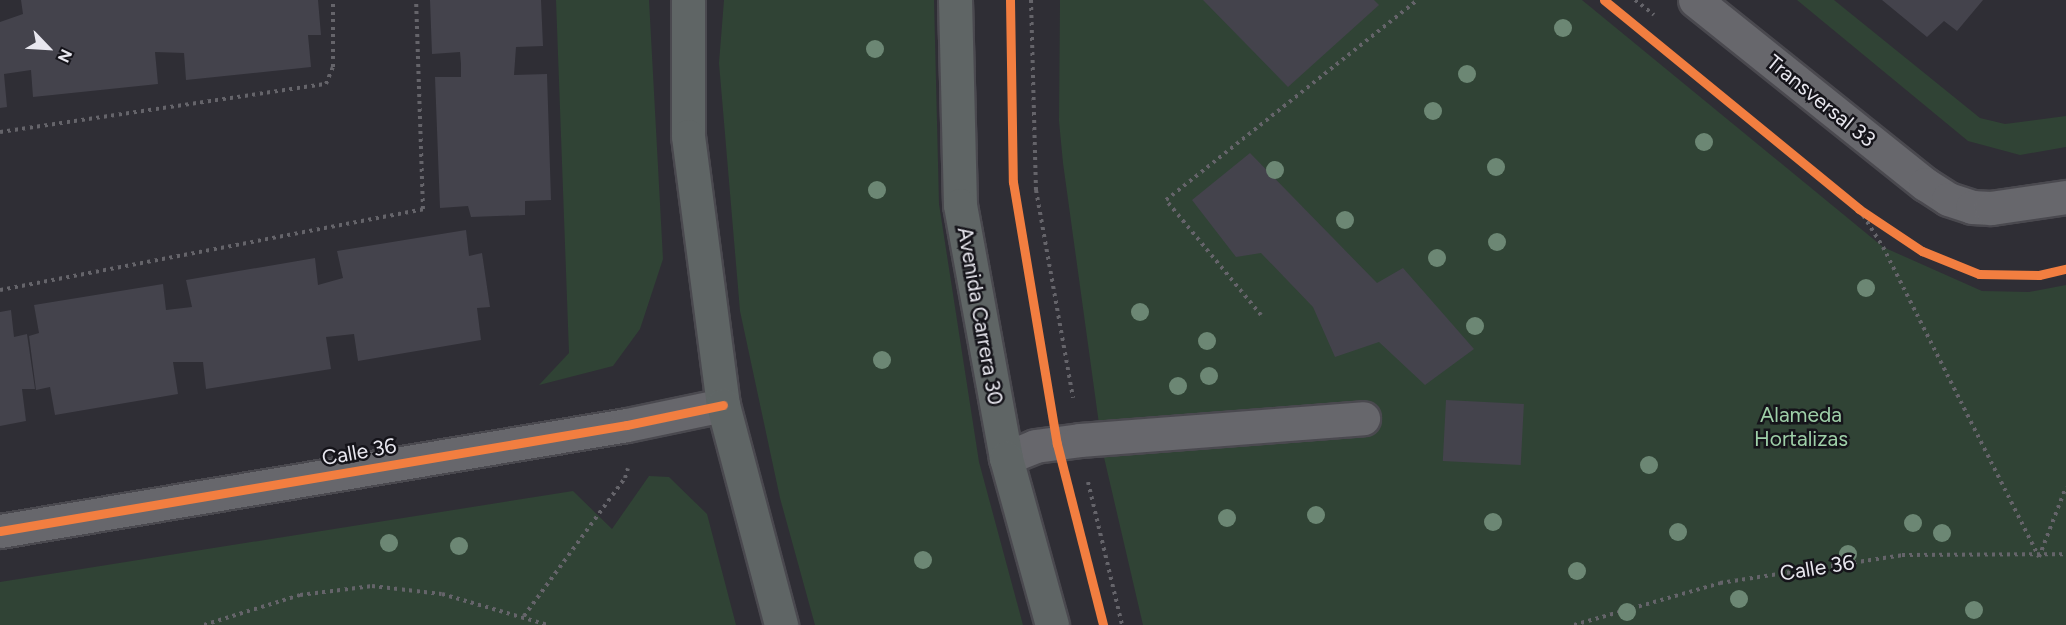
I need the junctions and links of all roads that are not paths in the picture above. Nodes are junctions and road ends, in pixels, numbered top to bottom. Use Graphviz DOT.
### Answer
graph roads {
  1 [pos="688,0"];
  2 [pos="955,0"];
  3 [pos="1695,0"];
  4 [pos="2066,197"];
  5 [pos="723,405"];
  6 [pos="1363,418"];
  7 [pos="1006,458"];
  8 [pos="0,531"];
  9 [pos="781,625"];
  10 [pos="1052,625"];
  1 -- 5 [label="main road"];
  2 -- 7 [label="main road, Avenida Carrera 30"];
  3 -- 4 [label="street, Transversal 33"];
  5 -- 8 [label="street, Calle 36"];
  5 -- 9 [label="main road"];
  6 -- 7 [label="street"];
  7 -- 10 [label="main road, Avenida Carrera 30"];
}
